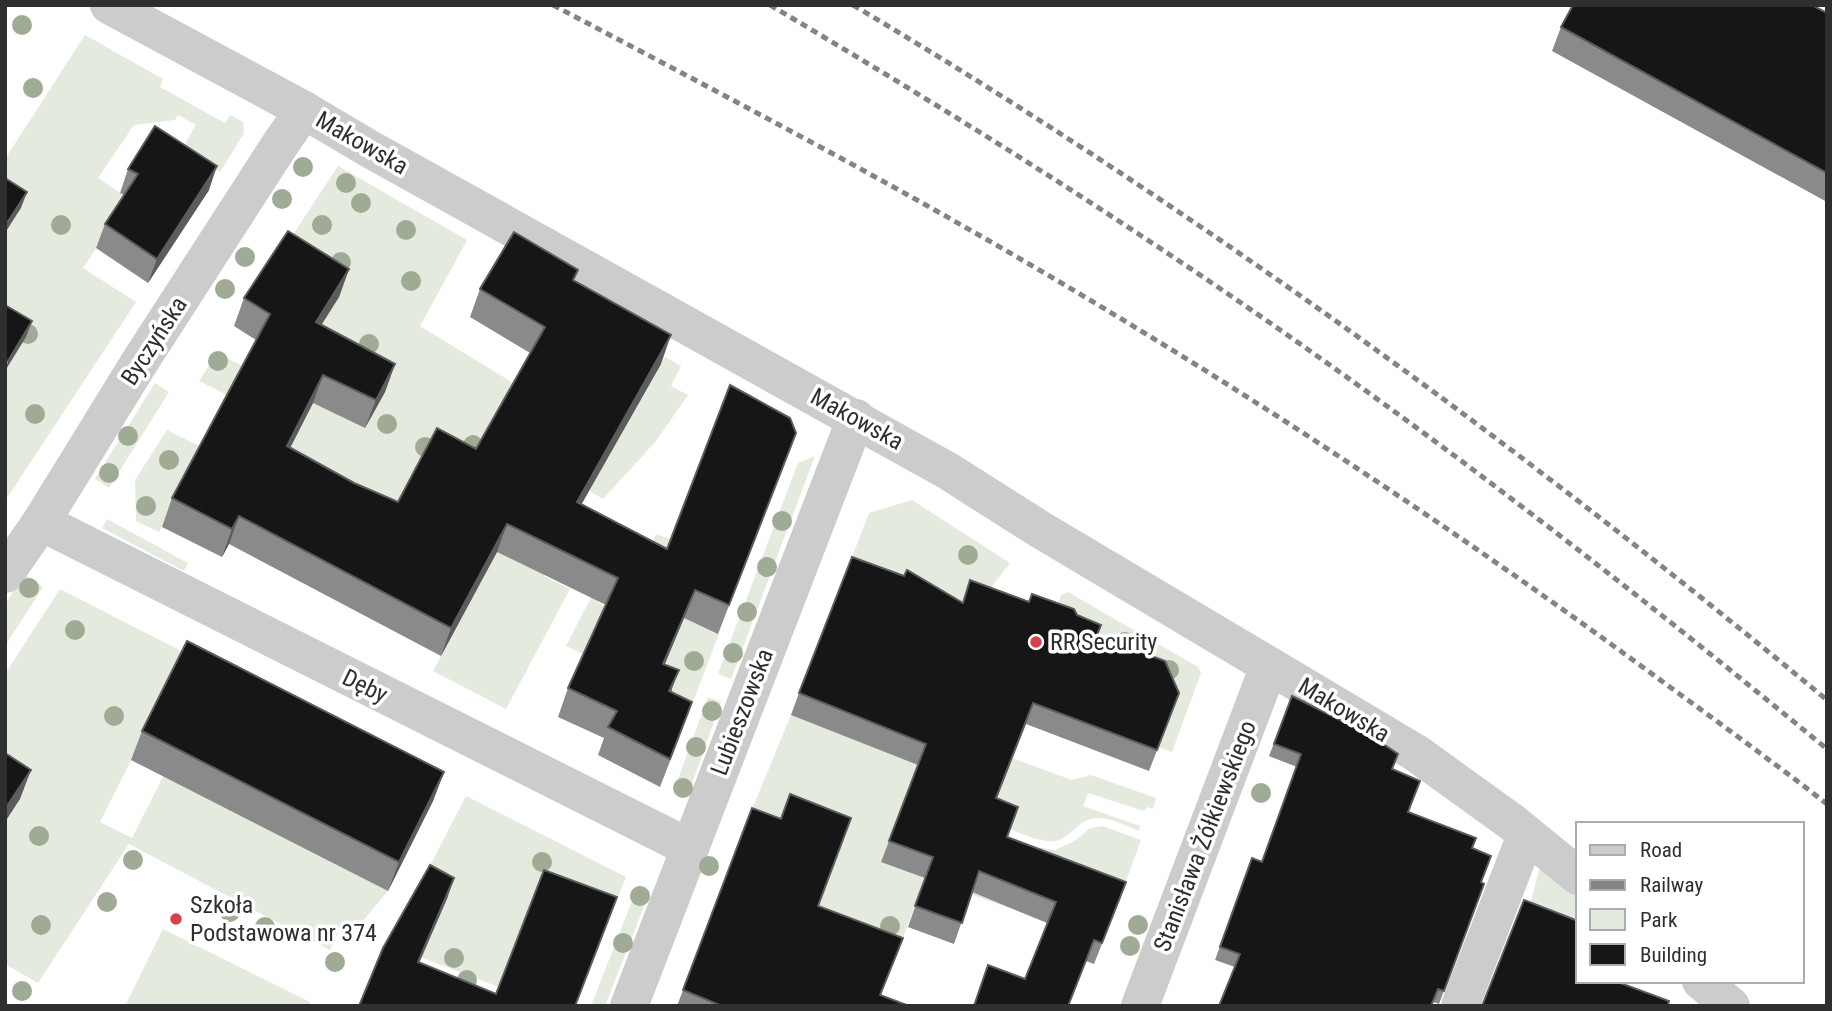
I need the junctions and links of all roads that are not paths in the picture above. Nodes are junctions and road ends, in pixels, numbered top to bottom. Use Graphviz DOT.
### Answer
graph roads {
  1 [pos="109,5"];
  2 [pos="304,110"];
  3 [pos="856,418"];
  4 [pos="41,522"];
  5 [pos="5,574"];
  6 [pos="1269,666"];
  7 [pos="1526,835"];
  8 [pos="690,848"];
  9 [pos="1576,874"];
  10 [pos="1703,983"];
  11 [pos="629,1006"];
  12 [pos="1140,1006"];
  13 [pos="1460,1006"];
  14 [pos="1731,1006"];
  1 -- 2 [label="street, Makowska"];
  2 -- 3 [label="street, Makowska"];
  2 -- 4 [label="street, Byczyńska"];
  3 -- 6 [label="street, Makowska"];
  3 -- 8 [label="street, Lubieszowska"];
  4 -- 5 [label="street, Byczyńska"];
  4 -- 8 [label="street, Dęby"];
  6 -- 7 [label="street, Makowska"];
  6 -- 12 [label="street, Stanisława Żółkiewskiego"];
  7 -- 9 [label="street, Makowska"];
  7 -- 13 [label="street"];
  8 -- 11 [label="street, Lubieszowska"];
  10 -- 14 [label="street"];
}
